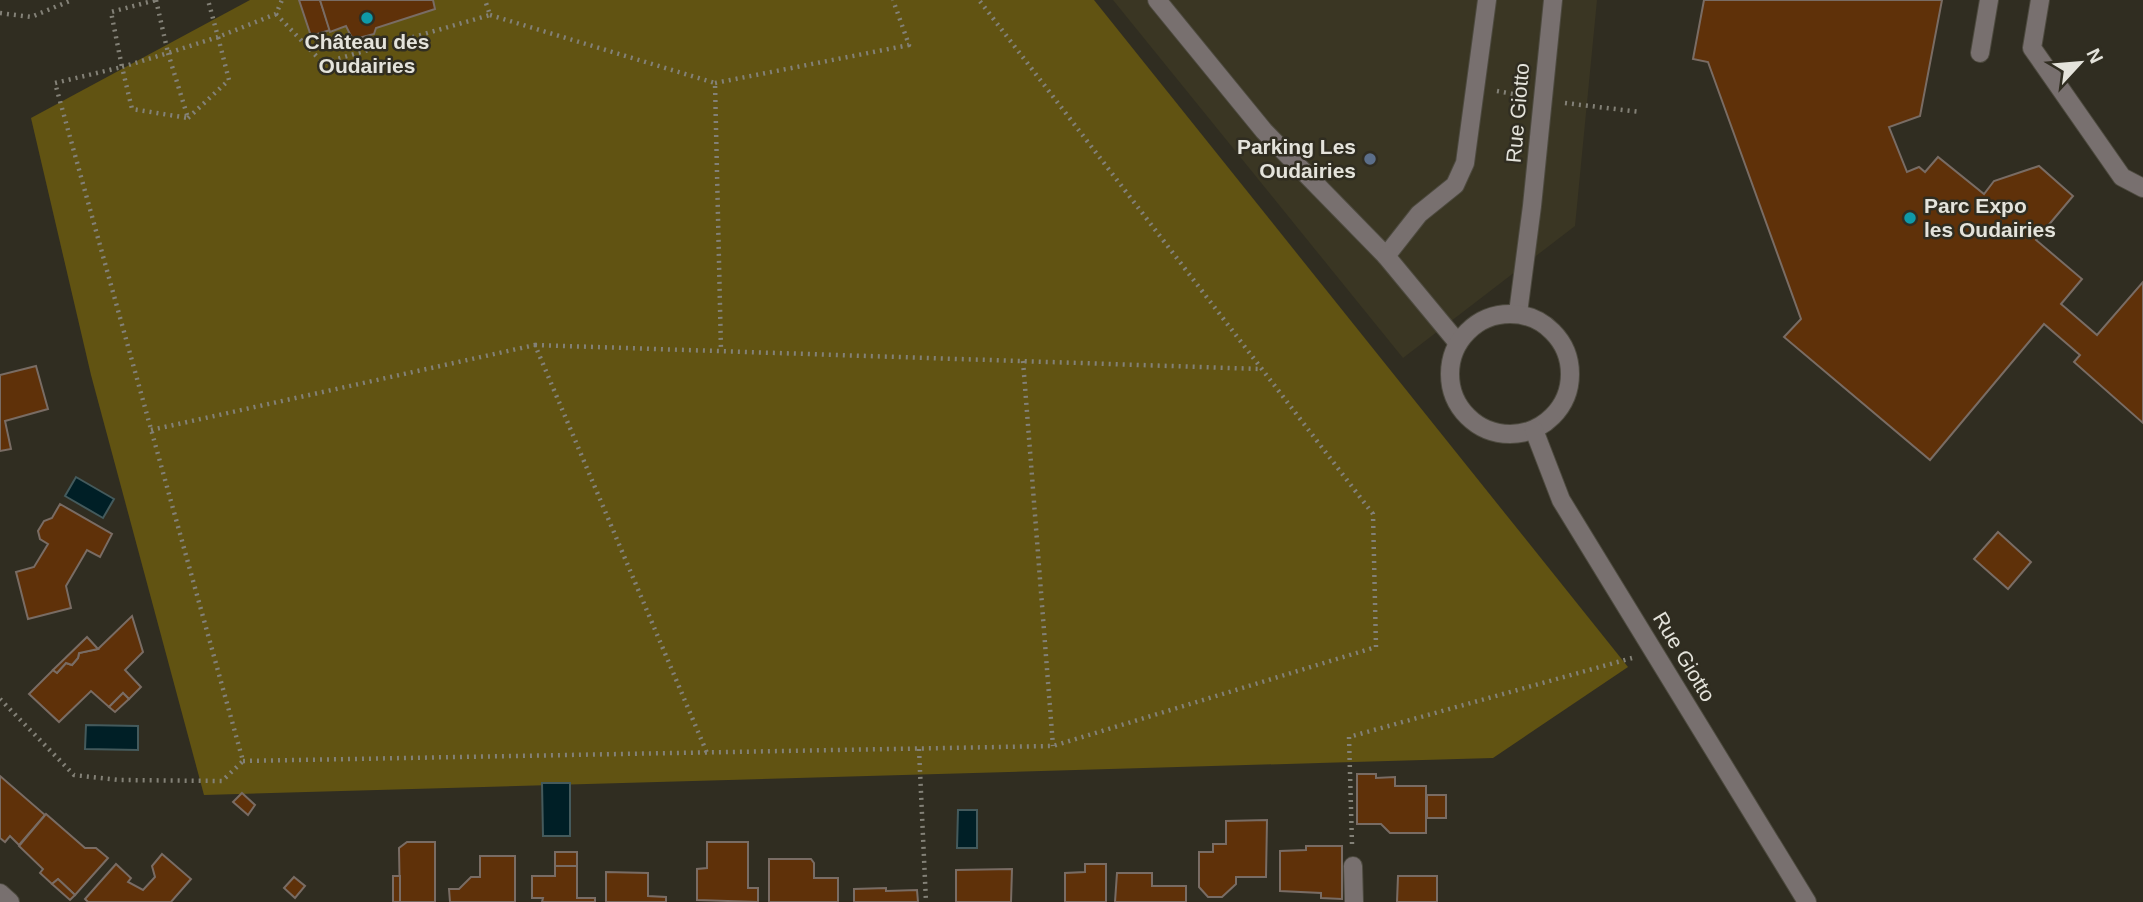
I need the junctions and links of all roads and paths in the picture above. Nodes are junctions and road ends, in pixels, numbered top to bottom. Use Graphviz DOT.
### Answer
graph roads {
  1 [pos="72,0"];
  2 [pos="156,0"];
  3 [pos="208,0"];
  4 [pos="282,0"];
  5 [pos="485,0"];
  6 [pos="893,0"];
  7 [pos="979,0"];
  8 [pos="1157,0"];
  9 [pos="1487,0"];
  10 [pos="1553,0"];
  11 [pos="1989,0"];
  12 [pos="2040,0"];
  13 [pos="0,12"];
  14 [pos="276,14"];
  15 [pos="490,15"];
  16 [pos="218,37"];
  17 [pos="168,53"];
  18 [pos="1980,54"];
  19 [pos="122,67"];
  20 [pos="715,83"];
  21 [pos="188,118"];
  22 [pos="2143,188"];
  23 [pos="1386,256"];
  24 [pos="1518,313"];
  25 [pos="1458,343"];
  26 [pos="535,345"];
  27 [pos="721,351"];
  28 [pos="1023,361"];
  29 [pos="1261,369"];
  30 [pos="151,430"];
  31 [pos="1534,430"];
  32 [pos="1654,652"];
  33 [pos="0,699"];
  34 [pos="1053,746"];
  35 [pos="919,749"];
  36 [pos="707,753"];
  37 [pos="243,761"];
  38 [pos="1353,866"];
  39 [pos="0,893"];
  40 [pos="10,902"];
  41 [pos="926,902"];
  42 [pos="1354,902"];
  43 [pos="1807,902"];
  1 -- 13 [label="path"];
  2 -- 17 [label="path"];
  2 -- 19 [label="path"];
  3 -- 16 [label="path"];
  4 -- 14 [label="path"];
  5 -- 15 [label="path"];
  6 -- 20 [label="path"];
  7 -- 29 [label="path"];
  8 -- 23 [label="street"];
  9 -- 23 [label="street"];
  10 -- 24 [label="street, Rue Giotto"];
  11 -- 18 [label="street"];
  12 -- 22 [label="street"];
  14 -- 15 [label="path"];
  14 -- 16 [label="path"];
  15 -- 20 [label="path"];
  16 -- 17 [label="path"];
  16 -- 21 [label="path"];
  17 -- 19 [label="path"];
  17 -- 21 [label="path"];
  19 -- 21 [label="path"];
  19 -- 30 [label="path"];
  20 -- 27 [label="path"];
  23 -- 25 [label="street"];
  24 -- 25 [label="street"];
  24 -- 31 [label="street"];
  25 -- 31 [label="street"];
  26 -- 27 [label="path"];
  26 -- 30 [label="path"];
  26 -- 36 [label="path"];
  27 -- 28 [label="path"];
  28 -- 29 [label="path"];
  28 -- 34 [label="path"];
  29 -- 34 [label="path"];
  30 -- 37 [label="path"];
  31 -- 32 [label="street, Rue Giotto"];
  32 -- 38 [label="path"];
  32 -- 43 [label="street, Rue Giotto"];
  33 -- 37 [label="path"];
  34 -- 35 [label="path"];
  35 -- 36 [label="path"];
  35 -- 41 [label="path"];
  36 -- 37 [label="path"];
  38 -- 42 [label="street"];
  39 -- 40 [label="street"];
}
